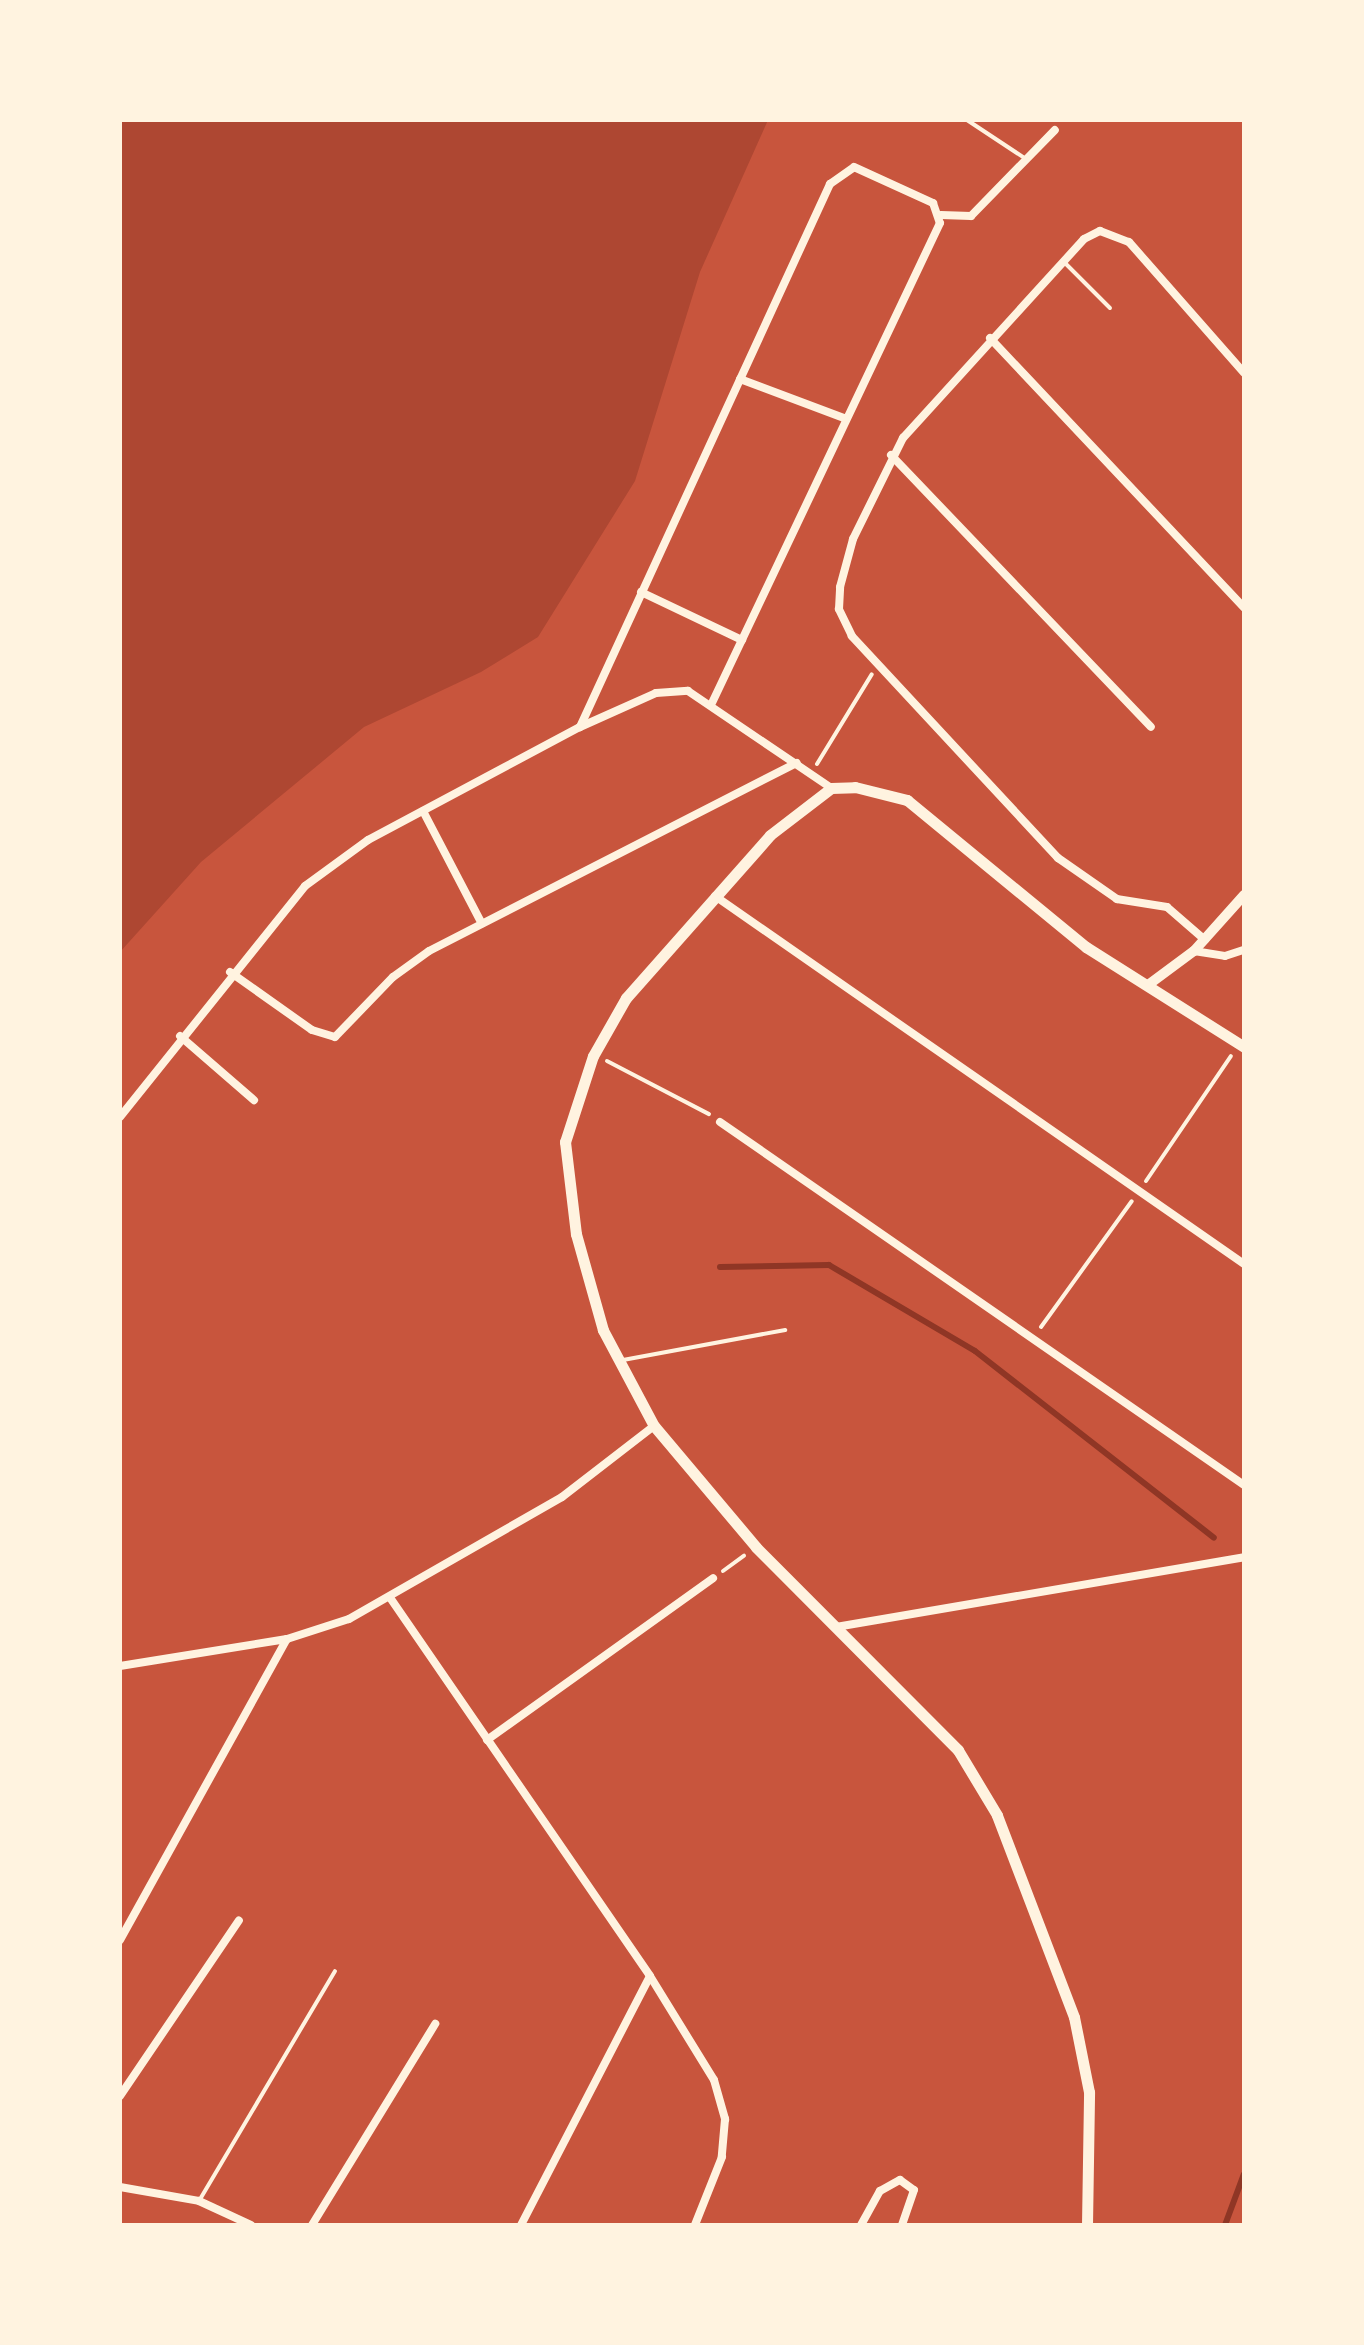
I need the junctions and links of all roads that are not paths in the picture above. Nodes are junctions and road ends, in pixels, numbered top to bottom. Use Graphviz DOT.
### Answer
graph roads {
  1 [pos="967,120"];
  2 [pos="1055,130"];
  3 [pos="1026,159"];
  4 [pos="942,215"];
  5 [pos="1062,260"];
  6 [pos="1110,308"];
  7 [pos="990,338"];
  8 [pos="1244,372"];
  9 [pos="740,379"];
  10 [pos="844,418"];
  11 [pos="891,456"];
  12 [pos="641,592"];
  13 [pos="1244,608"];
  14 [pos="742,640"];
  15 [pos="712,703"];
  16 [pos="580,727"];
  17 [pos="1150,727"];
  18 [pos="797,763"];
  19 [pos="831,788"];
  20 [pos="424,811"];
  21 [pos="1244,895"];
  22 [pos="715,896"];
  23 [pos="482,924"];
  24 [pos="1204,940"];
  25 [pos="1244,950"];
  26 [pos="1194,951"];
  27 [pos="230,972"];
  28 [pos="1148,985"];
  29 [pos="180,1036"];
  30 [pos="1241,1045"];
  31 [pos="254,1100"];
  32 [pos="120,1117"];
  33 [pos="720,1122"];
  34 [pos="1244,1264"];
  35 [pos="785,1330"];
  36 [pos="614,1361"];
  37 [pos="654,1426"];
  38 [pos="1244,1485"];
  39 [pos="1244,1558"];
  40 [pos="713,1578"];
  41 [pos="391,1599"];
  42 [pos="836,1627"];
  43 [pos="287,1639"];
  44 [pos="120,1666"];
  45 [pos="487,1740"];
  46 [pos="239,1920"];
  47 [pos="120,1940"];
  48 [pos="335,1971"];
  49 [pos="650,1976"];
  50 [pos="435,2024"];
  51 [pos="120,2096"];
  52 [pos="120,2188"];
  53 [pos="199,2200"];
  54 [pos="251,2225"];
  55 [pos="312,2225"];
  56 [pos="521,2225"];
  57 [pos="695,2225"];
  58 [pos="861,2225"];
  59 [pos="902,2225"];
  60 [pos="1087,2225"];
  1 -- 3 [label="lane"];
  2 -- 3 [label="street"];
  3 -- 4 [label="street"];
  4 -- 9 [label="street"];
  4 -- 10 [label="street"];
  5 -- 6 [label="lane"];
  5 -- 7 [label="street"];
  5 -- 8 [label="street"];
  7 -- 11 [label="street"];
  7 -- 13 [label="street"];
  9 -- 10 [label="street"];
  9 -- 12 [label="street"];
  10 -- 14 [label="street"];
  11 -- 17 [label="street"];
  11 -- 24 [label="street"];
  12 -- 14 [label="street"];
  12 -- 16 [label="street"];
  14 -- 15 [label="street"];
  15 -- 16 [label="street"];
  15 -- 18 [label="street"];
  16 -- 20 [label="street"];
  18 -- 19 [label="street"];
  18 -- 23 [label="street"];
  19 -- 22 [label="main road"];
  19 -- 28 [label="main road"];
  20 -- 23 [label="street"];
  20 -- 27 [label="street"];
  21 -- 24 [label="street"];
  22 -- 34 [label="street"];
  22 -- 36 [label="main road"];
  23 -- 27 [label="street"];
  24 -- 26 [label="street"];
  25 -- 26 [label="street"];
  26 -- 28 [label="street"];
  27 -- 29 [label="street"];
  28 -- 30 [label="main road"];
  29 -- 31 [label="street"];
  29 -- 32 [label="street"];
  33 -- 38 [label="street"];
  35 -- 36 [label="lane"];
  36 -- 37 [label="main road"];
  37 -- 41 [label="street"];
  37 -- 42 [label="main road"];
  39 -- 42 [label="street"];
  40 -- 45 [label="street"];
  41 -- 43 [label="street"];
  41 -- 45 [label="street"];
  42 -- 60 [label="main road"];
  43 -- 44 [label="street"];
  43 -- 47 [label="street"];
  45 -- 49 [label="street"];
  46 -- 51 [label="street"];
  48 -- 53 [label="lane"];
  49 -- 56 [label="street"];
  49 -- 57 [label="street"];
  50 -- 55 [label="street"];
  52 -- 53 [label="street"];
  53 -- 54 [label="street"];
  58 -- 59 [label="street"];
}
